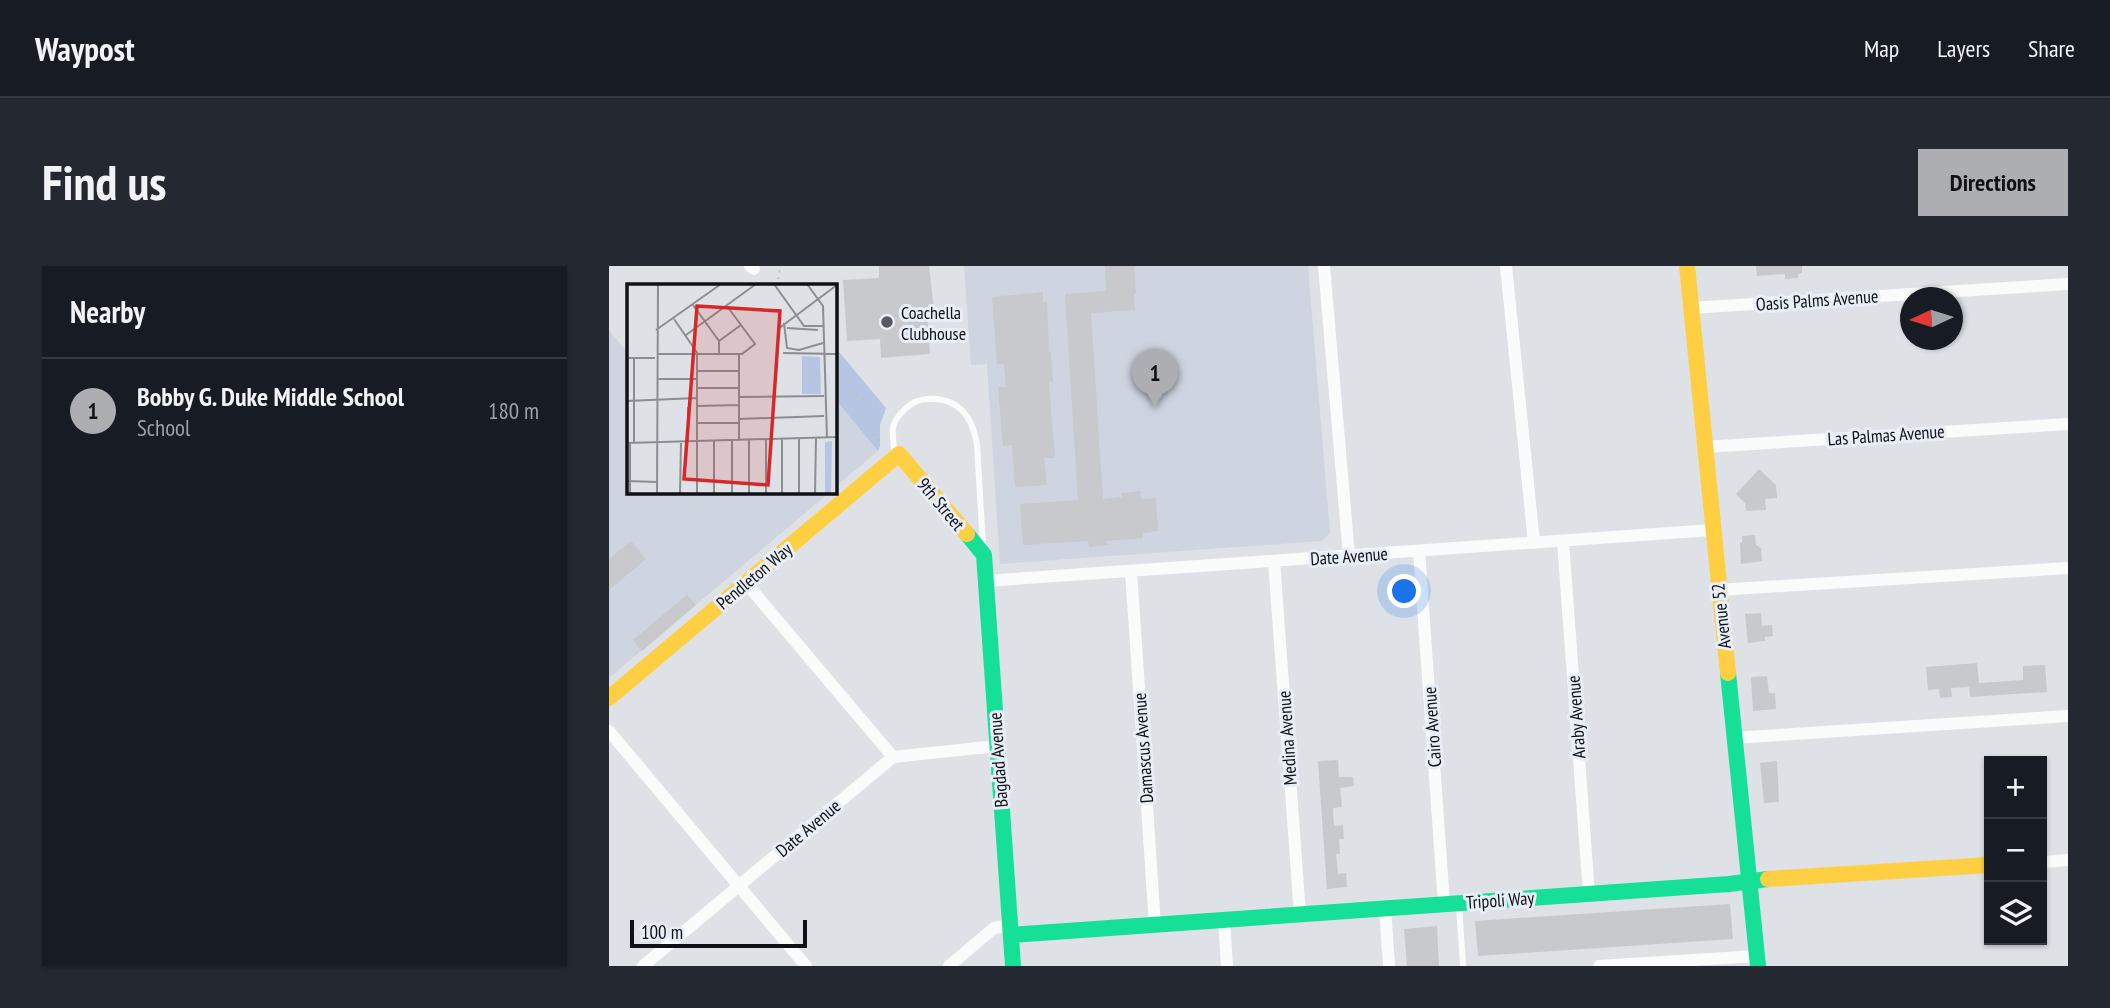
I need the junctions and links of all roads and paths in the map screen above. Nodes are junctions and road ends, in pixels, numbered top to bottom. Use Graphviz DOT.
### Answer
graph roads {
  1 [pos="780,266"];
  2 [pos="1324,266"];
  3 [pos="1506,266"];
  4 [pos="1687,266"];
  5 [pos="775,284"];
  6 [pos="2068,284"];
  7 [pos="1691,308"];
  8 [pos="837,378"];
  9 [pos="849,390"];
  10 [pos="886,411"];
  11 [pos="2068,424"];
  12 [pos="874,436"];
  13 [pos="869,441"];
  14 [pos="880,441"];
  15 [pos="1705,446"];
  16 [pos="899,454"];
  17 [pos="1712,530"];
  18 [pos="1563,541"];
  19 [pos="1534,543"];
  20 [pos="1419,551"];
  21 [pos="984,555"];
  22 [pos="1349,556"];
  23 [pos="1274,561"];
  24 [pos="2068,568"];
  25 [pos="1131,571"];
  26 [pos="985,581"];
  27 [pos="746,583"];
  28 [pos="1718,590"];
  29 [pos="609,698"];
  30 [pos="2068,716"];
  31 [pos="609,731"];
  32 [pos="1733,738"];
  33 [pos="997,747"];
  34 [pos="893,757"];
  35 [pos="2068,860"];
  36 [pos="2047,862"];
  37 [pos="1984,865"];
  38 [pos="1749,881"];
  39 [pos="738,886"];
  40 [pos="1589,894"];
  41 [pos="1452,903"];
  42 [pos="1385,908"];
  43 [pos="1300,914"];
  44 [pos="1224,920"];
  45 [pos="1155,925"];
  46 [pos="1010,930"];
  47 [pos="1757,961"];
  48 [pos="643,966"];
  49 [pos="806,966"];
  50 [pos="949,966"];
  51 [pos="1013,966"];
  52 [pos="1227,966"];
  53 [pos="1389,966"];
  54 [pos="1463,966"];
  55 [pos="1599,966"];
  1 -- 5 [label="path"];
  2 -- 22 [label="street"];
  3 -- 19 [label="street"];
  4 -- 7 [label="street, Avenue 52"];
  6 -- 7 [label="street, Oasis Palms Avenue"];
  7 -- 15 [label="street, Avenue 52"];
  8 -- 9 [label="path"];
  9 -- 10 [label="path"];
  9 -- 12 [label="path"];
  11 -- 15 [label="street, Las Palmas Avenue"];
  12 -- 13 [label="path"];
  12 -- 14 [label="path"];
  15 -- 17 [label="street, Avenue 52"];
  16 -- 21 [label="street, 9th Street"];
  16 -- 21 [label="lane"];
  16 -- 27 [label="street, Pendleton Way"];
  17 -- 18 [label="street, Date Avenue"];
  17 -- 28 [label="street, Avenue 52"];
  18 -- 19 [label="street, Date Avenue"];
  18 -- 40 [label="street, Araby Avenue"];
  19 -- 20 [label="street, Date Avenue"];
  20 -- 22 [label="street, Date Avenue"];
  20 -- 41 [label="street, Cairo Avenue"];
  21 -- 26 [label="street, Bagdad Avenue"];
  22 -- 23 [label="street, Date Avenue"];
  23 -- 25 [label="street, Date Avenue"];
  23 -- 43 [label="street, Medina Avenue"];
  24 -- 28 [label="street"];
  25 -- 26 [label="street, Date Avenue"];
  25 -- 45 [label="street, Damascus Avenue"];
  26 -- 33 [label="street, Bagdad Avenue"];
  27 -- 29 [label="street, Pendleton Way"];
  27 -- 34 [label="street"];
  28 -- 32 [label="street, Avenue 52"];
  30 -- 32 [label="street"];
  31 -- 39 [label="street"];
  32 -- 38 [label="street, Avenue 52"];
  33 -- 34 [label="street"];
  33 -- 46 [label="street, Bagdad Avenue"];
  34 -- 39 [label="street, Date Avenue"];
  35 -- 36 [label="street"];
  37 -- 38 [label="street, Tripoli Way"];
  38 -- 40 [label="street, Tripoli Way"];
  38 -- 47 [label="street, Avenue 52"];
  39 -- 48 [label="street, Date Avenue"];
  39 -- 49 [label="street"];
  40 -- 41 [label="street, Tripoli Way"];
  41 -- 42 [label="street, Tripoli Way"];
  41 -- 54 [label="lane"];
  42 -- 43 [label="street, Tripoli Way"];
  42 -- 53 [label="street"];
  43 -- 44 [label="street, Tripoli Way"];
  44 -- 45 [label="street, Tripoli Way"];
  44 -- 52 [label="street"];
  45 -- 46 [label="street, Tripoli Way"];
  46 -- 50 [label="street, Tripoli Way"];
  46 -- 51 [label="street, Bagdad Avenue"];
  47 -- 55 [label="street"];
}
